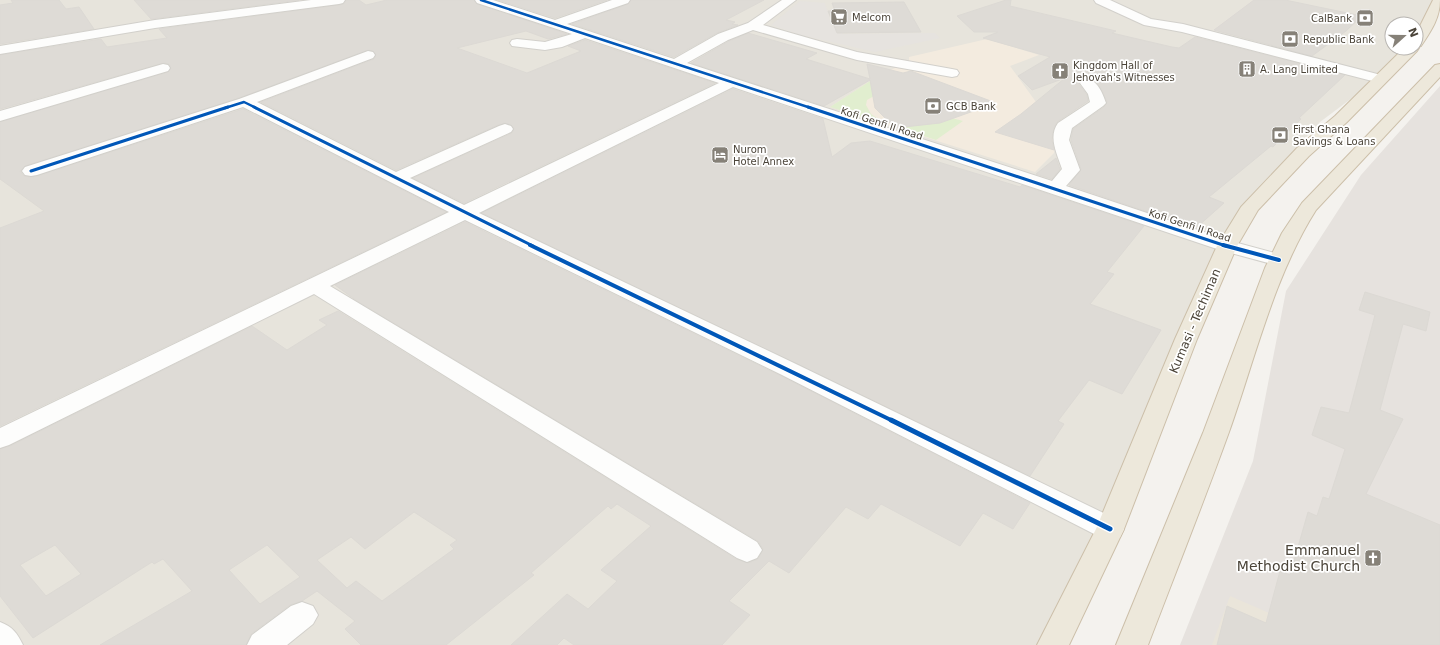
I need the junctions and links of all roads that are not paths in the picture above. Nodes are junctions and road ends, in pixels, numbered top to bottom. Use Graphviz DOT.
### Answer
graph roads {
  1 [pos="338,0"];
  2 [pos="481,0"];
  3 [pos="624,0"];
  4 [pos="790,0"];
  5 [pos="1100,0"];
  6 [pos="1439,0"];
  7 [pos="298,3"];
  8 [pos="555,24"];
  9 [pos="753,26"];
  10 [pos="1424,32"];
  11 [pos="585,34"];
  12 [pos="517,43"];
  13 [pos="0,50"];
  14 [pos="368,55"];
  15 [pos="1404,56"];
  16 [pos="674,64"];
  17 [pos="163,68"];
  18 [pos="1440,68"];
  19 [pos="952,73"];
  20 [pos="1380,79"];
  21 [pos="730,82"];
  22 [pos="1087,82"];
  23 [pos="244,102"];
  24 [pos="0,116"];
  25 [pos="505,129"];
  26 [pos="31,171"];
  27 [pos="396,178"];
  28 [pos="1055,188"];
  29 [pos="465,213"];
  30 [pos="1227,246"];
  31 [pos="1279,260"];
  32 [pos="316,286"];
  33 [pos="0,439"];
  34 [pos="1110,529"];
  35 [pos="747,550"];
  36 [pos="302,615"];
  37 [pos="0,636"];
  38 [pos="7,645"];
  39 [pos="263,645"];
  40 [pos="1053,645"];
  41 [pos="1132,645"];
  1 -- 7 [label="street"];
  2 -- 8 [label="street, Kofi Genfi II Road"];
  3 -- 8 [label="street"];
  4 -- 9 [label="street"];
  5 -- 20 [label="street"];
  6 -- 10 [label="highway"];
  7 -- 13 [label="street"];
  8 -- 11 [label="street, Kofi Genfi II Road"];
  9 -- 16 [label="street"];
  9 -- 19 [label="street"];
  11 -- 12 [label="street"];
  11 -- 16 [label="street, Kofi Genfi II Road"];
  14 -- 23 [label="street"];
  15 -- 20 [label="highway, Kumasi - Techiman"];
  16 -- 21 [label="street, Kofi Genfi II Road"];
  17 -- 24 [label="street"];
  18 -- 31 [label="highway"];
  20 -- 30 [label="highway, Kumasi - Techiman"];
  21 -- 28 [label="street, Kofi Genfi II Road"];
  21 -- 29 [label="street"];
  22 -- 28 [label="street"];
  23 -- 26 [label="street"];
  23 -- 27 [label="street"];
  25 -- 27 [label="street"];
  27 -- 29 [label="street"];
  28 -- 30 [label="street, Kofi Genfi II Road"];
  29 -- 32 [label="street"];
  29 -- 34 [label="street"];
  30 -- 31 [label="street, Kofi Genfi II Road"];
  30 -- 34 [label="highway, Kumasi - Techiman"];
  31 -- 41 [label="highway"];
  32 -- 33 [label="street"];
  32 -- 35 [label="street"];
  34 -- 40 [label="highway, Kumasi - Techiman"];
  36 -- 39 [label="street"];
  37 -- 38 [label="street"];
}
